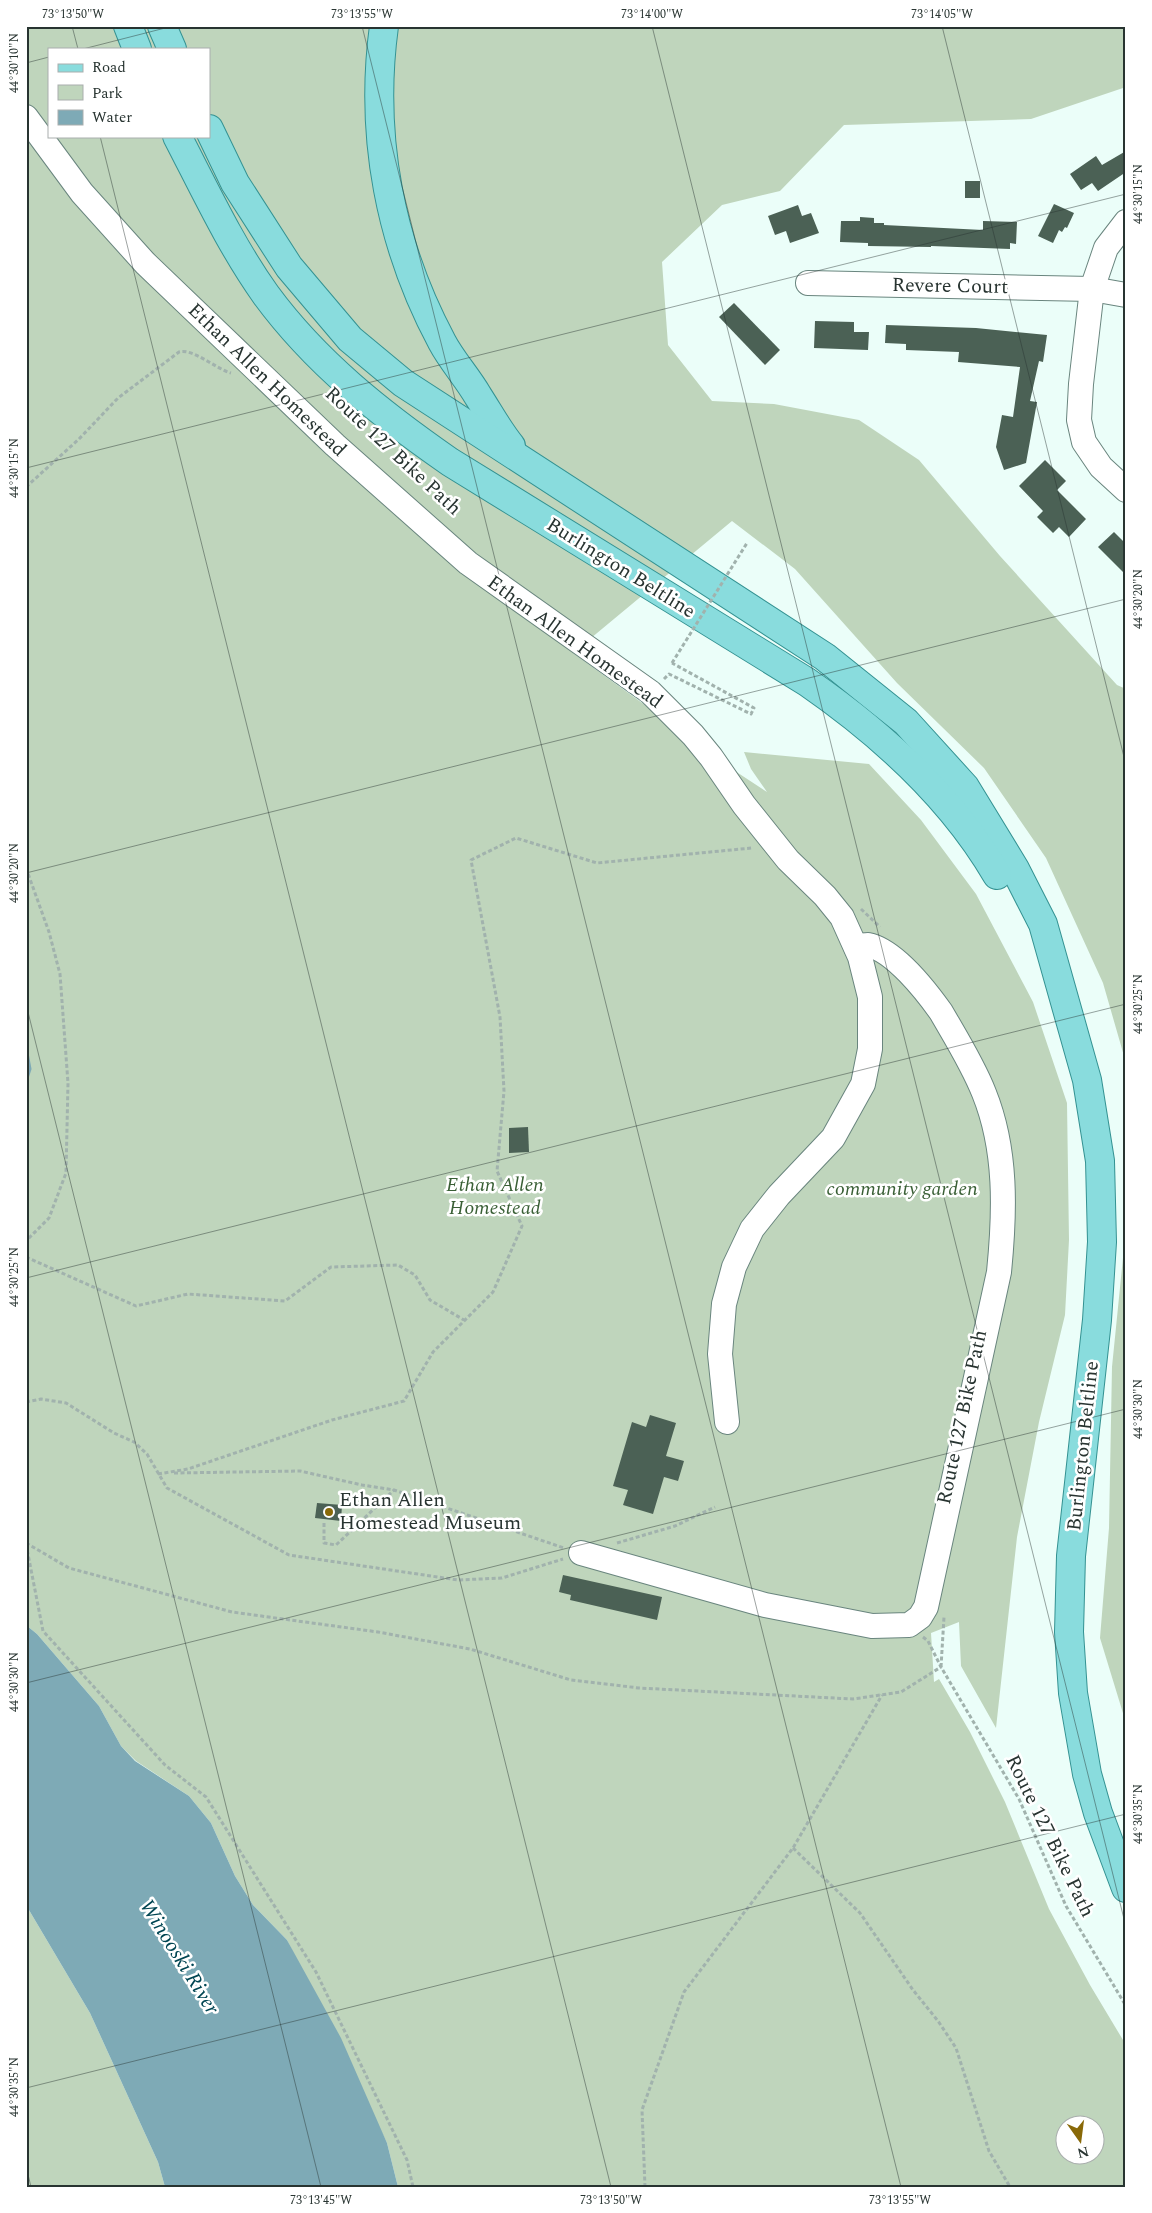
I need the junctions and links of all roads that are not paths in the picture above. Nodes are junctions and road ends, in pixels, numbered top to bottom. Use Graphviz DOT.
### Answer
graph roads {
  1 [pos="128,26"];
  2 [pos="162,26"];
  3 [pos="384,26"];
  4 [pos="138,48"];
  5 [pos="172,48"];
  6 [pos="26,117"];
  7 [pos="210,131"];
  8 [pos="178,138"];
  9 [pos="1126,222"];
  10 [pos="808,283"];
  11 [pos="1092,289"];
  12 [pos="1126,295"];
  13 [pos="523,461"];
  14 [pos="1126,490"];
  15 [pos="856,947"];
  16 [pos="1064,1000"];
  17 [pos="727,1422"];
  18 [pos="581,1553"];
  19 [pos="1126,1888"];
  1 -- 4 [label="main road"];
  2 -- 5 [label="main road"];
  3 -- 13 [label="main road"];
  6 -- 15 [label="street, Ethan Allen Homestead"];
  7 -- 13 [label="main road, Burlington Beltline"];
  8 -- 16 [label="main road, Burlington Beltline"];
  9 -- 11 [label="street"];
  10 -- 11 [label="street, Revere Court"];
  11 -- 12 [label="street, Revere Court"];
  11 -- 14 [label="street"];
  13 -- 16 [label="main road, Burlington Beltline"];
  15 -- 17 [label="street, Ethan Allen Homestead"];
  15 -- 18 [label="street"];
  16 -- 19 [label="main road, Burlington Beltline"];
}
